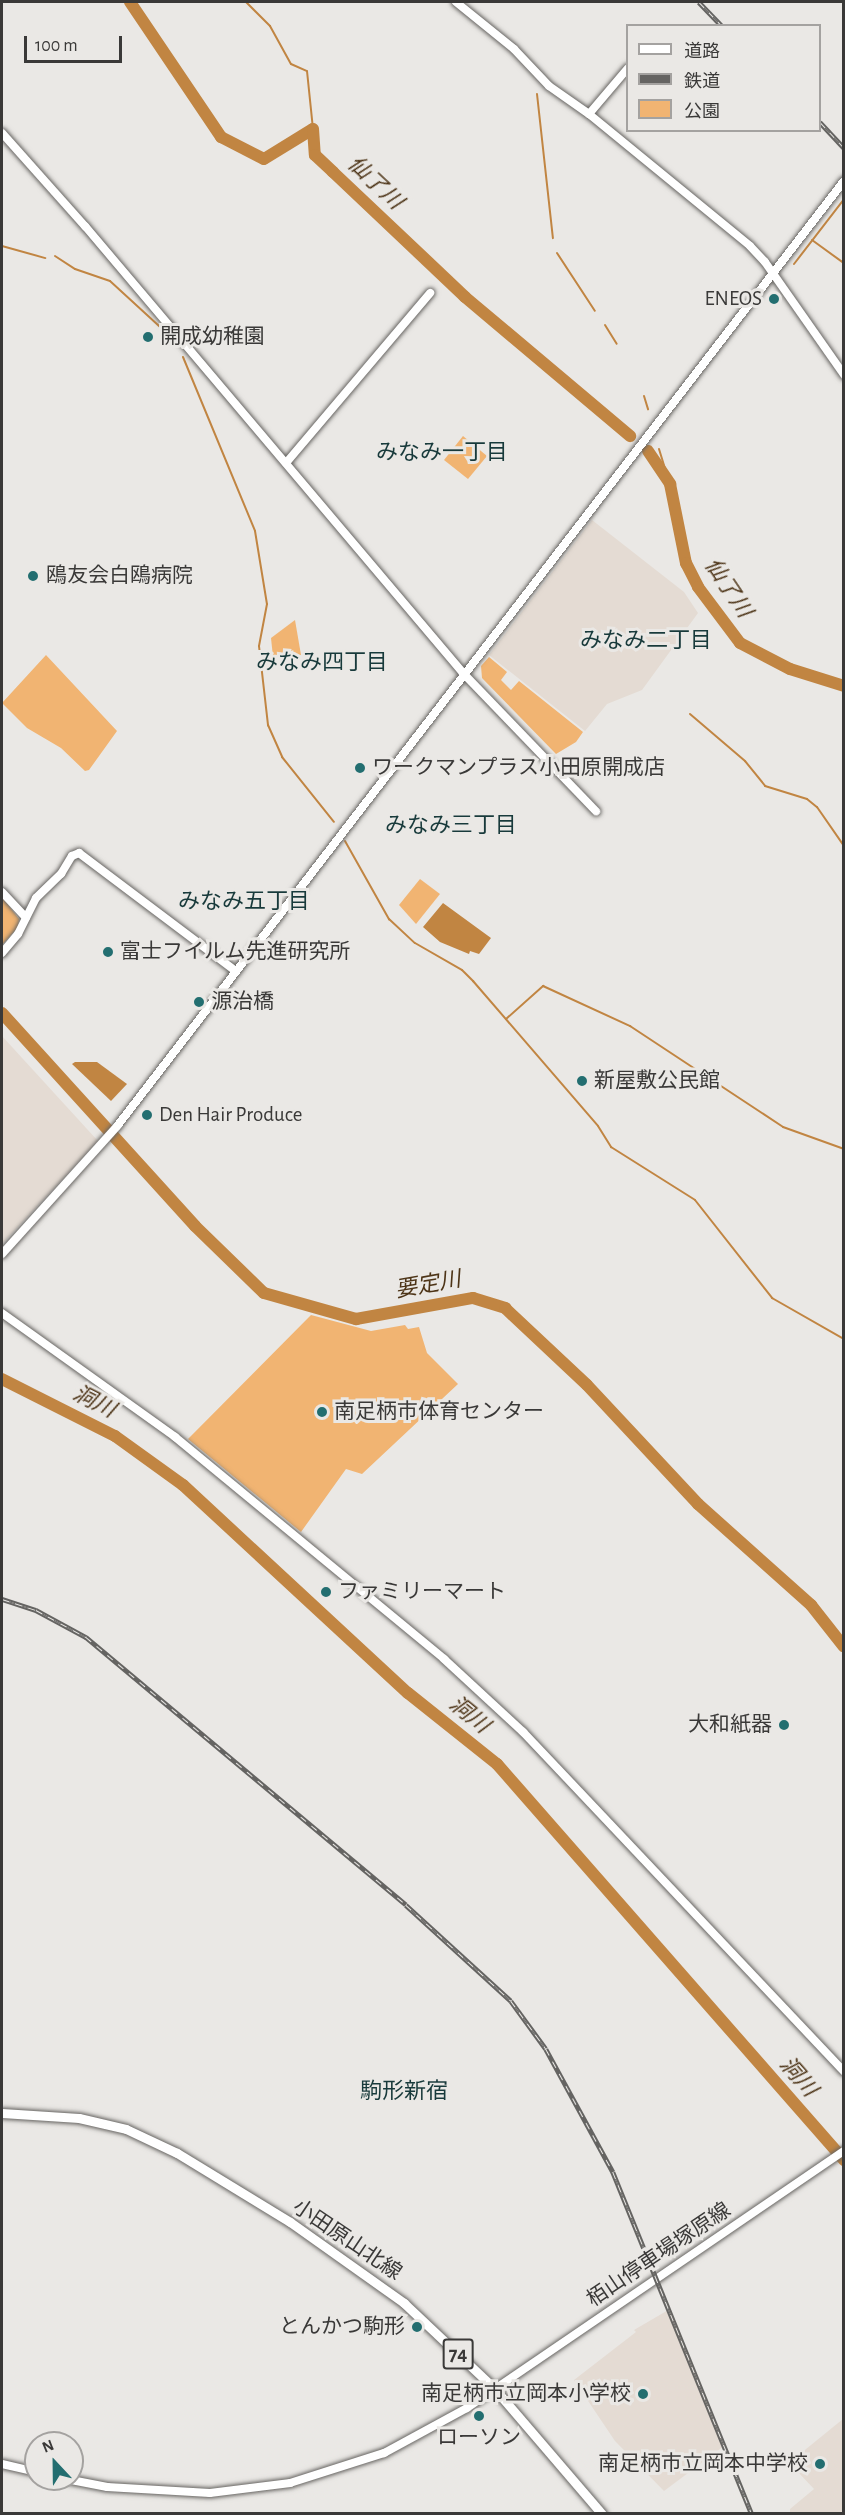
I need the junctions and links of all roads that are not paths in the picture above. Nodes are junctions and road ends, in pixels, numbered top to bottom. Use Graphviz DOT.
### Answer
graph roads {
  1 [pos="456,2"];
  2 [pos="626,69"];
  3 [pos="589,114"];
  4 [pos="2,133"];
  5 [pos="843,181"];
  6 [pos="772,273"];
  7 [pos="430,293"];
  8 [pos="843,375"];
  9 [pos="286,464"];
  10 [pos="463,672"];
  11 [pos="596,811"];
  12 [pos="2,892"];
  13 [pos="26,918"];
  14 [pos="2,952"];
  15 [pos="234,970"];
  16 [pos="2,1254"];
  17 [pos="2,1313"];
  18 [pos="843,2071"];
  19 [pos="2,2113"];
  20 [pos="843,2151"];
  21 [pos="494,2388"];
  22 [pos="2,2464"];
  23 [pos="24,2469"];
  24 [pos="84,2482"];
  25 [pos="602,2514"];
  1 -- 3 [label="street"];
  2 -- 3 [label="street"];
  3 -- 6 [label="street"];
  4 -- 9 [label="street"];
  5 -- 6 [label="street"];
  6 -- 8 [label="street"];
  6 -- 10 [label="street"];
  7 -- 9 [label="street"];
  9 -- 10 [label="street"];
  10 -- 11 [label="street"];
  10 -- 15 [label="street"];
  12 -- 13 [label="street"];
  13 -- 14 [label="street"];
  13 -- 15 [label="street"];
  15 -- 16 [label="street"];
  17 -- 18 [label="street"];
  19 -- 21 [label="main road, 小田原山北線 / 74"];
  20 -- 21 [label="street, 栢山停車場塚原線"];
  21 -- 24 [label="street, 栢山停車場塚原線"];
  21 -- 25 [label="main road, 小田原山北線 / 74"];
  22 -- 23 [label="street"];
}
